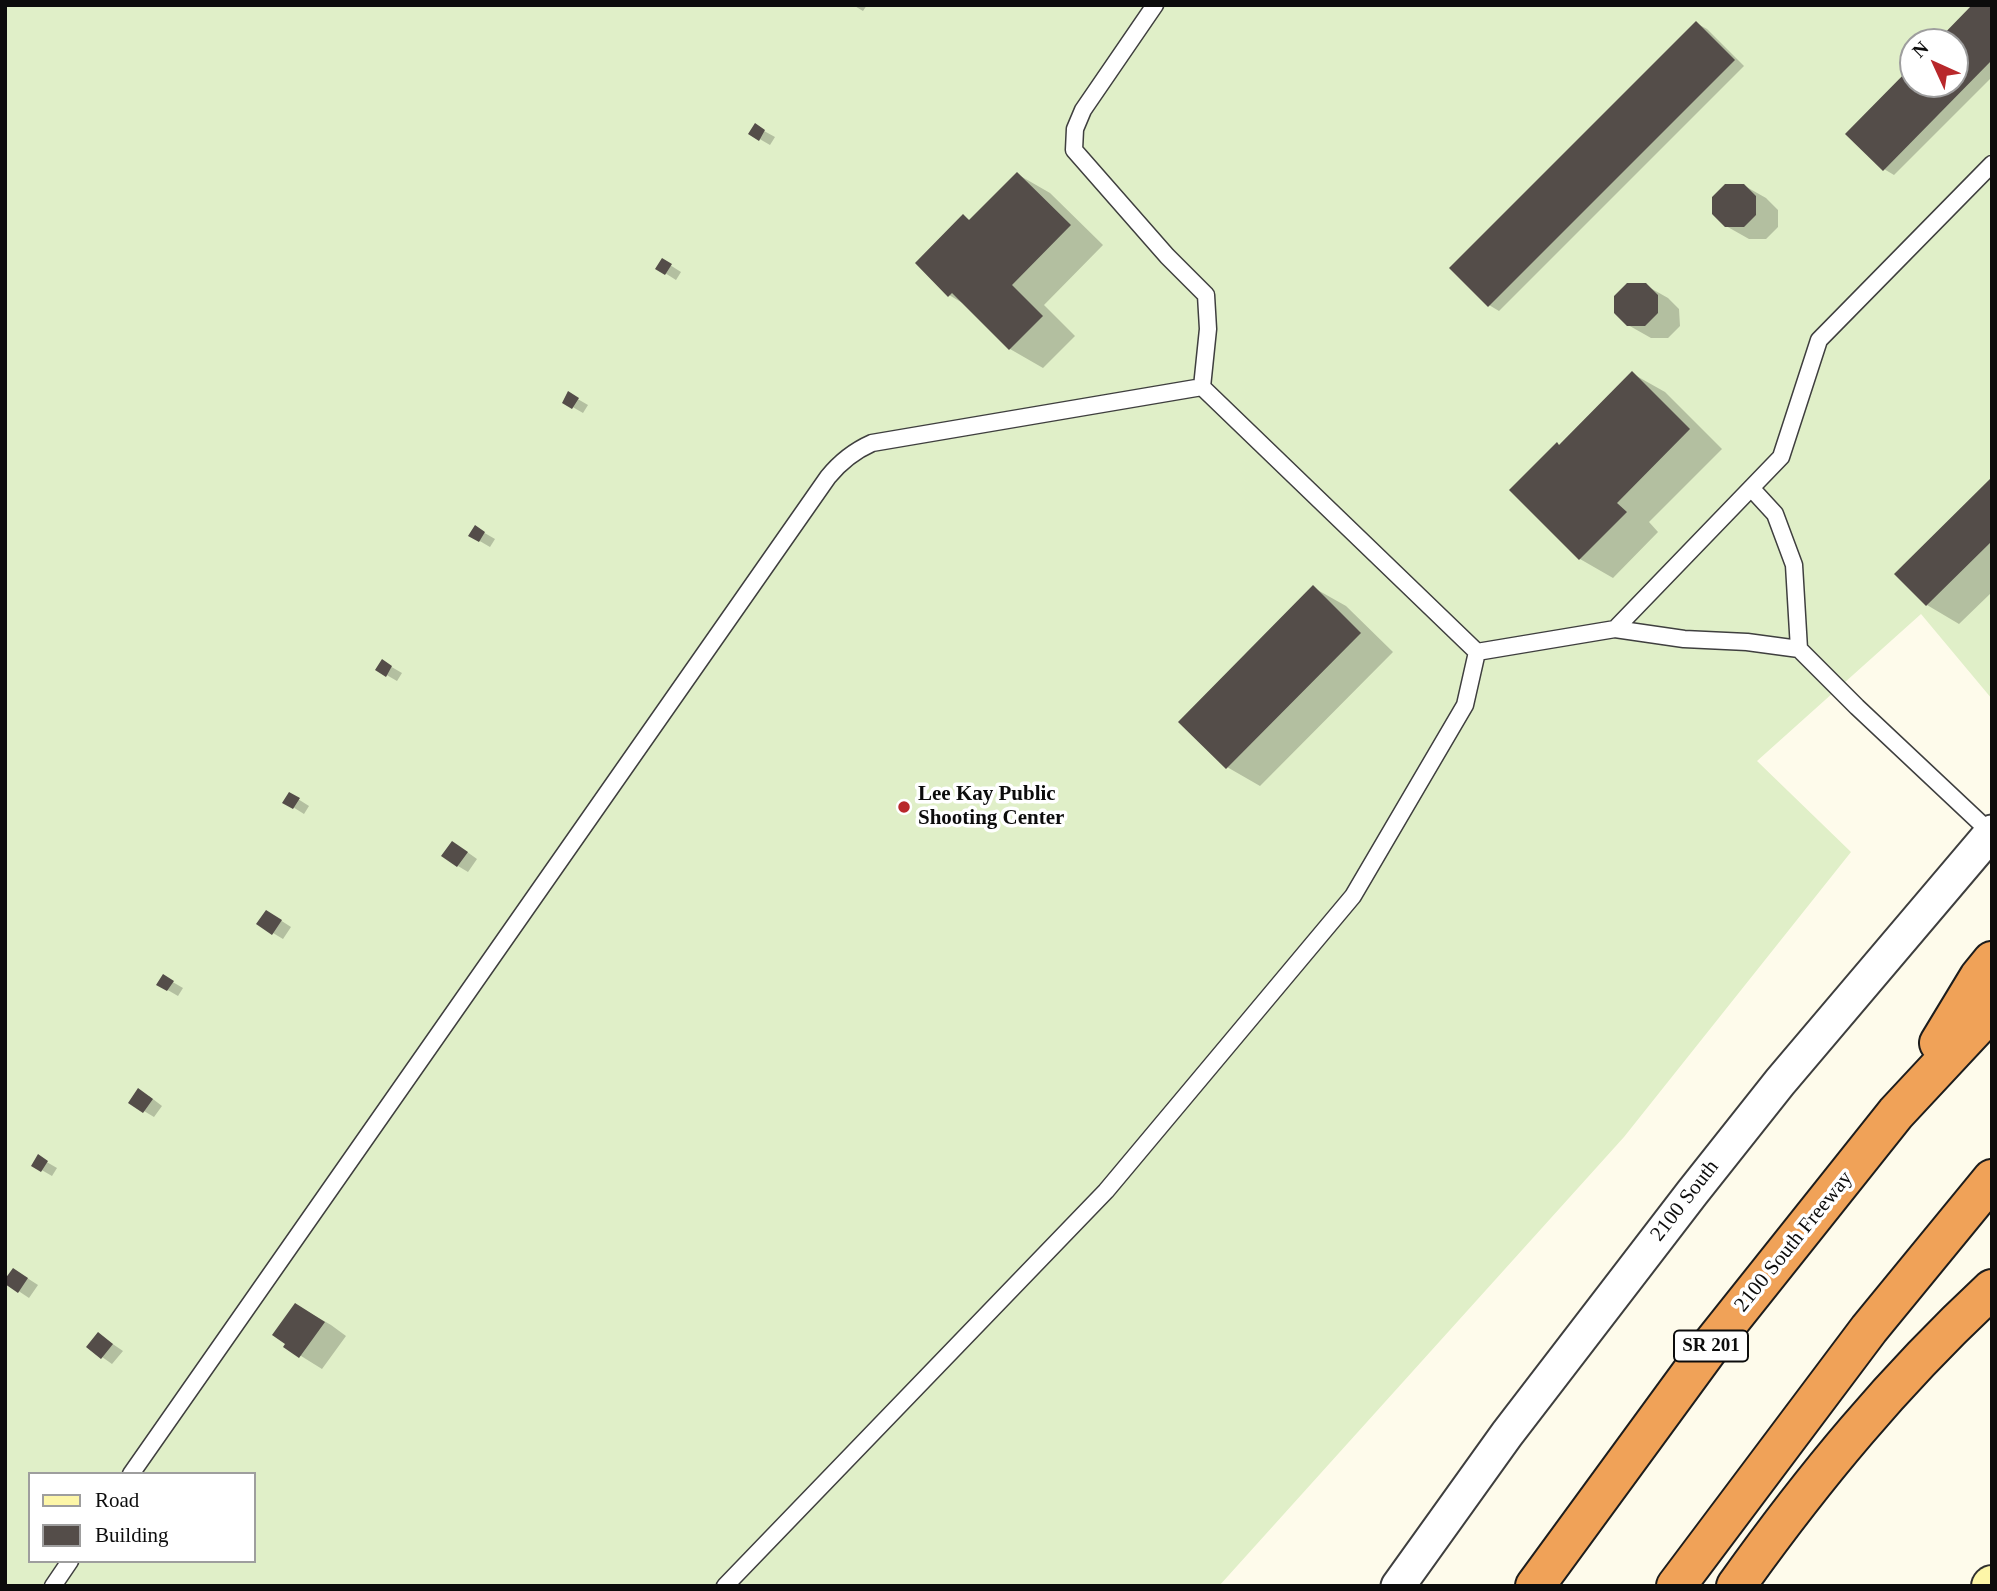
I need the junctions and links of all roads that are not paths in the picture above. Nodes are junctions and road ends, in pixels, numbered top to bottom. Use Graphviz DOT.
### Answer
graph roads {
  1 [pos="1155,5"];
  2 [pos="1992,164"];
  3 [pos="1202,387"];
  4 [pos="1752,489"];
  5 [pos="1615,628"];
  6 [pos="1799,649"];
  7 [pos="1477,652"];
  8 [pos="1991,833"];
  9 [pos="1992,961"];
  10 [pos="1992,1010"];
  11 [pos="1896,1113"];
  12 [pos="1992,1179"];
  13 [pos="1992,1289"];
  14 [pos="132,1472"];
  15 [pos="69,1563"];
  16 [pos="53,1586"];
  17 [pos="725,1586"];
  18 [pos="1398,1586"];
  19 [pos="1535,1586"];
  20 [pos="1676,1586"];
  21 [pos="1736,1586"];
  1 -- 3 [label="lane"];
  2 -- 4 [label="lane"];
  3 -- 7 [label="lane"];
  3 -- 14 [label="lane"];
  4 -- 5 [label="lane"];
  4 -- 6 [label="lane"];
  5 -- 6 [label="lane"];
  5 -- 7 [label="lane"];
  6 -- 8 [label="lane"];
  7 -- 17 [label="lane"];
  8 -- 18 [label="street, 2100 South"];
  9 -- 11 [label="highway"];
  10 -- 11 [label="highway, 2100 South Freeway / SR 201"];
  11 -- 19 [label="highway, 2100 South Freeway / SR 201"];
  12 -- 20 [label="highway"];
  13 -- 21 [label="highway"];
  15 -- 16 [label="lane"];
}
